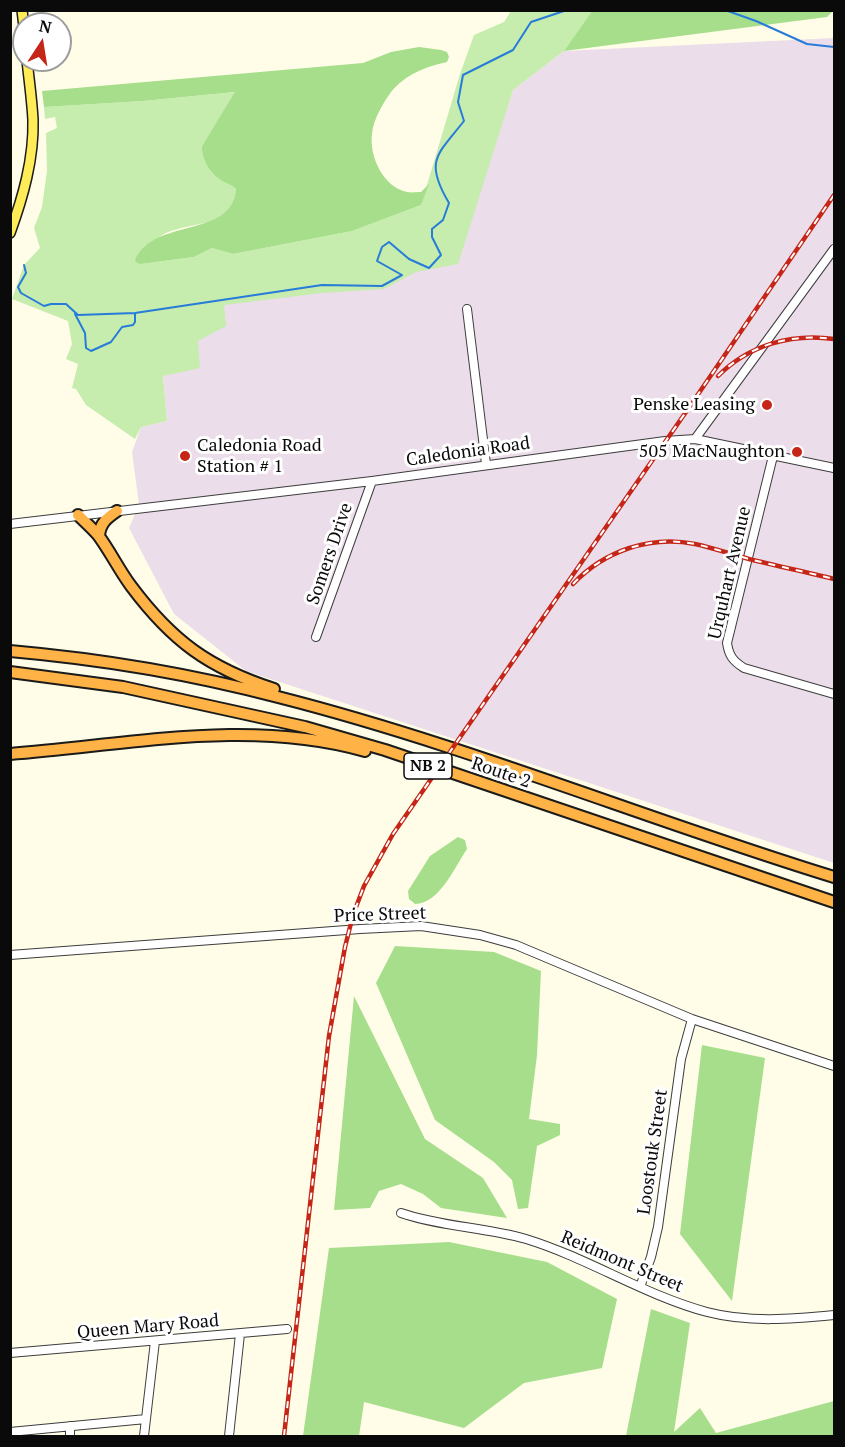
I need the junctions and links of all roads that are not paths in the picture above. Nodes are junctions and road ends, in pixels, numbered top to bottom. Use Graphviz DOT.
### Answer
graph roads {
  1 [pos="28,72"];
  2 [pos="10,233"];
  3 [pos="834,249"];
  4 [pos="467,309"];
  5 [pos="695,439"];
  6 [pos="773,456"];
  7 [pos="486,464"];
  8 [pos="834,468"];
  9 [pos="372,481"];
  10 [pos="117,511"];
  11 [pos="78,516"];
  12 [pos="10,524"];
  13 [pos="99,536"];
  14 [pos="316,637"];
  15 [pos="10,651"];
  16 [pos="10,672"];
  17 [pos="834,694"];
  18 [pos="330,711"];
  19 [pos="10,754"];
  20 [pos="422,764"];
  21 [pos="834,877"];
  22 [pos="834,902"];
  23 [pos="10,955"];
  24 [pos="692,1019"];
  25 [pos="834,1066"];
  26 [pos="401,1214"];
  27 [pos="640,1287"];
  28 [pos="834,1314"];
  29 [pos="287,1329"];
  30 [pos="240,1334"];
  31 [pos="155,1341"];
  32 [pos="10,1353"];
  33 [pos="146,1419"];
  34 [pos="70,1426"];
  35 [pos="10,1432"];
  36 [pos="70,1437"];
  37 [pos="144,1437"];
  38 [pos="229,1437"];
  1 -- 2 [label="main road"];
  3 -- 5 [label="street"];
  4 -- 7 [label="street"];
  5 -- 6 [label="street, Caledonia Road"];
  5 -- 7 [label="street, Caledonia Road"];
  6 -- 8 [label="street, Caledonia Road"];
  6 -- 17 [label="street, Urquhart Avenue"];
  7 -- 9 [label="street, Caledonia Road"];
  9 -- 10 [label="street, Caledonia Road"];
  9 -- 14 [label="street, Somers Drive"];
  10 -- 11 [label="street, Caledonia Road"];
  10 -- 13 [label="highway"];
  11 -- 12 [label="street, Caledonia Road"];
  11 -- 13 [label="highway"];
  13 -- 18 [label="highway"];
  15 -- 18 [label="highway, Route 2 / NB 2"];
  16 -- 20 [label="highway, Route 2 / NB 2"];
  18 -- 21 [label="highway, Route 2 / NB 2"];
  19 -- 20 [label="highway"];
  20 -- 22 [label="highway, Route 2 / NB 2"];
  23 -- 24 [label="street, Price Street"];
  24 -- 25 [label="street, Price Street"];
  24 -- 27 [label="street, Loostouk Street"];
  26 -- 27 [label="street, Reidmont Street"];
  27 -- 28 [label="street, Reidmont Street"];
  29 -- 30 [label="street, Queen Mary Road"];
  30 -- 31 [label="street, Queen Mary Road"];
  30 -- 38 [label="street"];
  31 -- 32 [label="street, Queen Mary Road"];
  31 -- 33 [label="street"];
  33 -- 34 [label="street"];
  33 -- 37 [label="street"];
  34 -- 35 [label="street"];
  34 -- 36 [label="street"];
}
